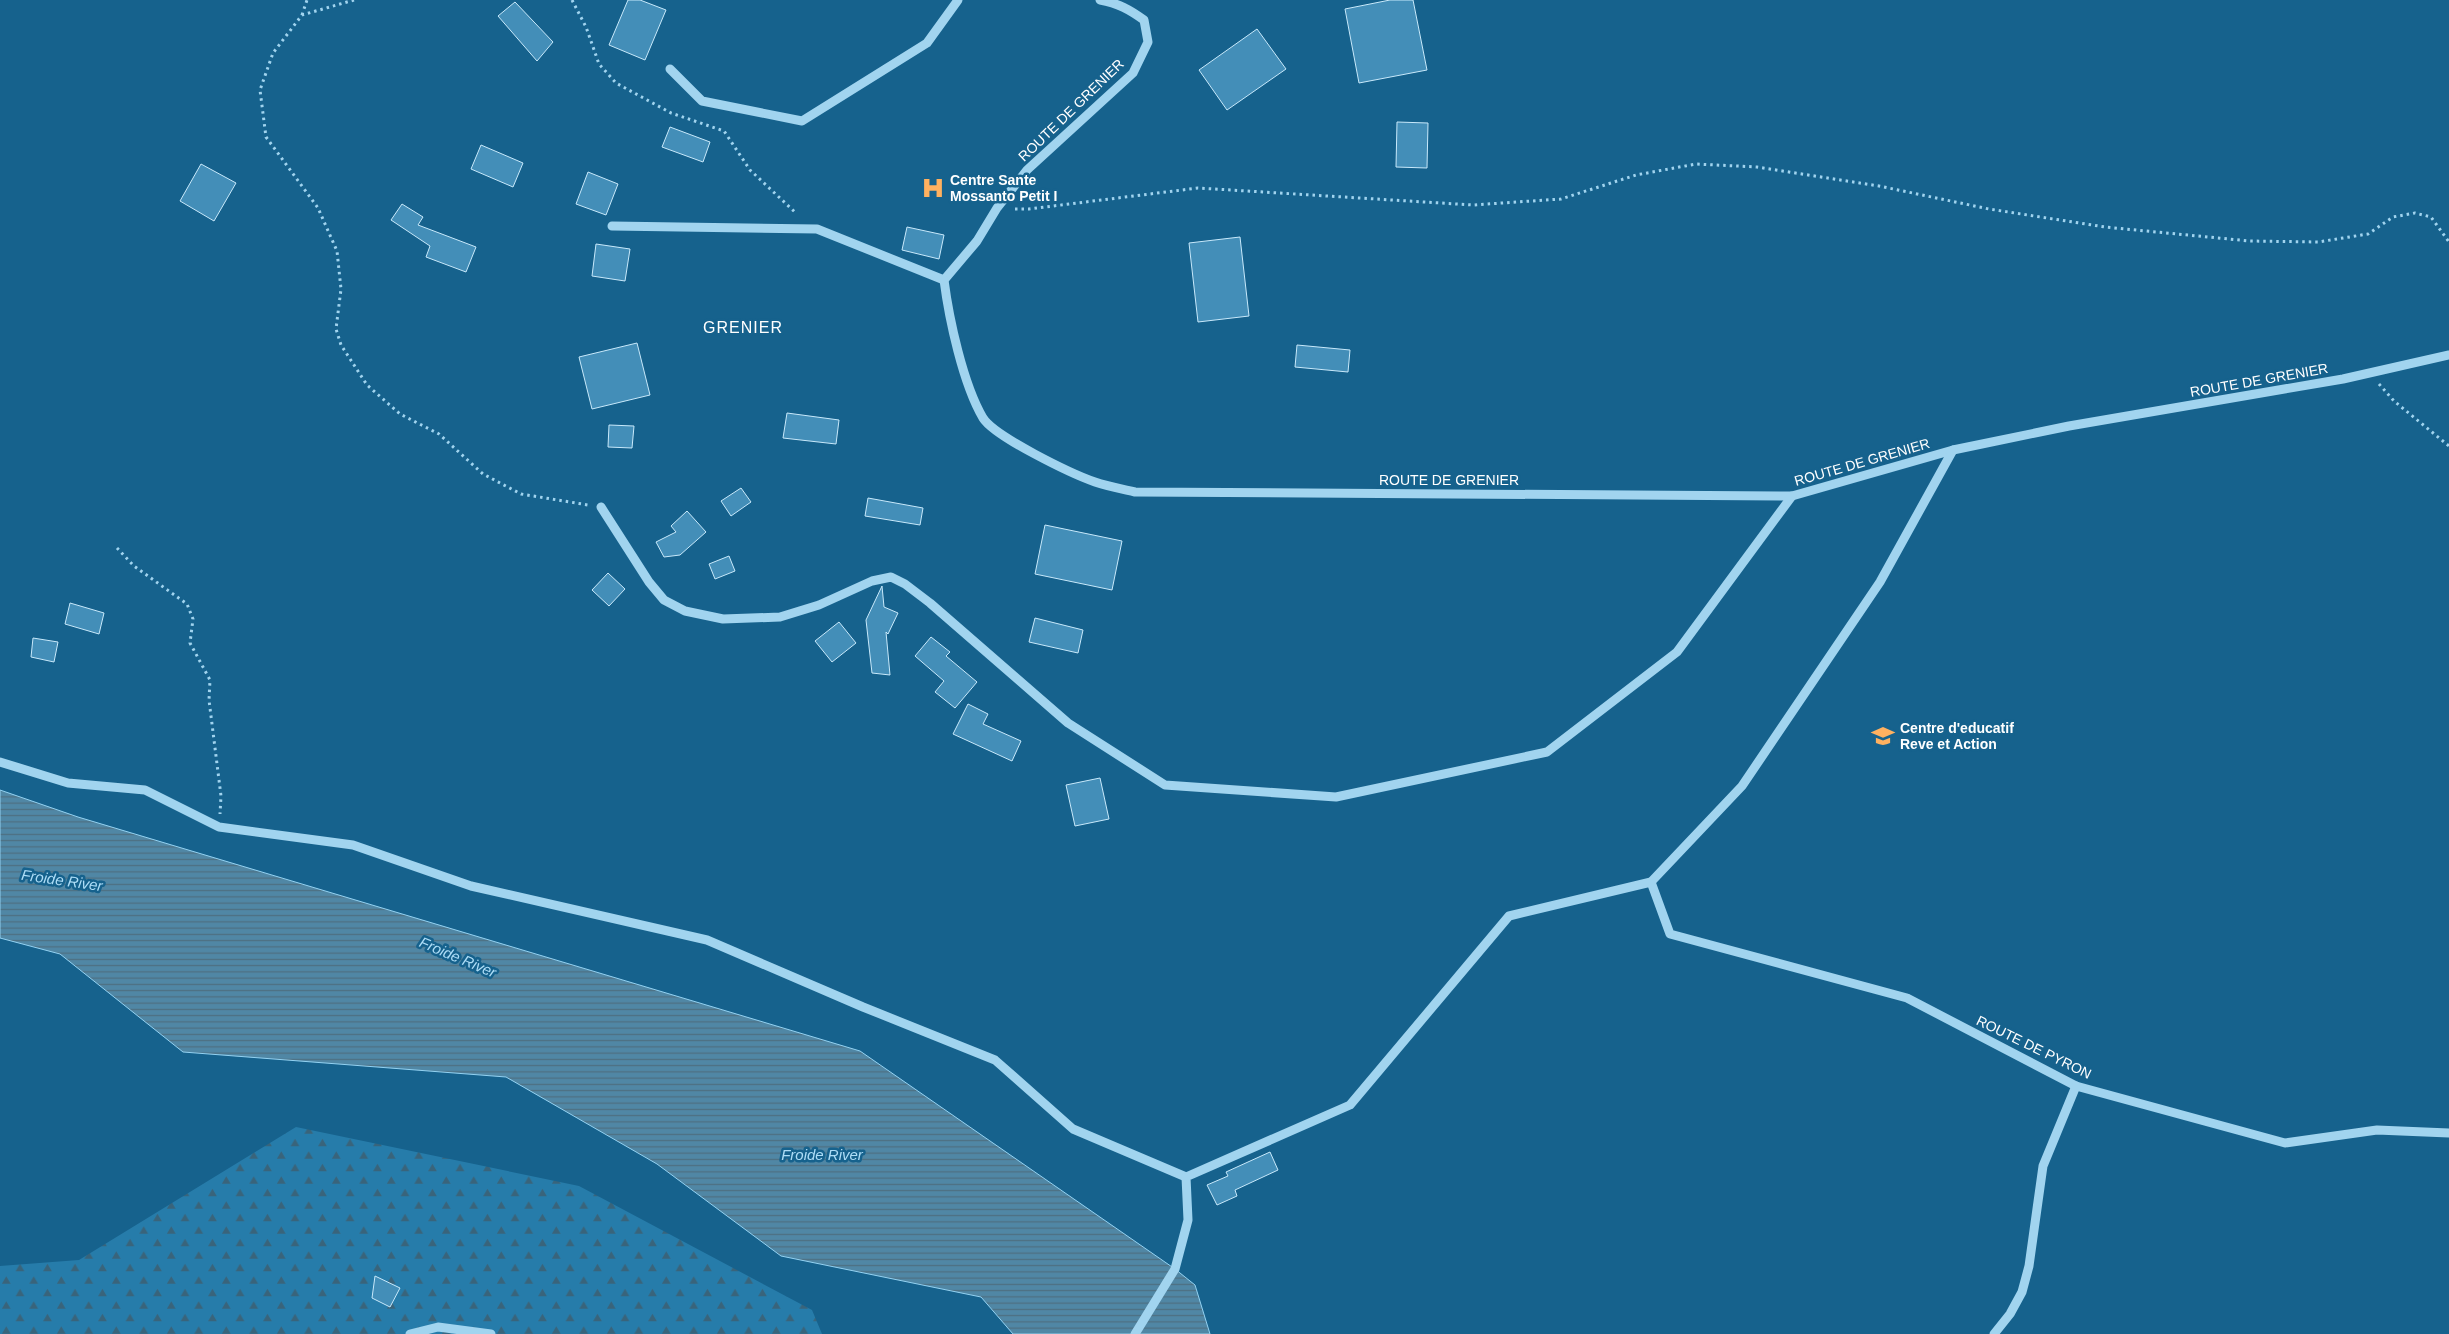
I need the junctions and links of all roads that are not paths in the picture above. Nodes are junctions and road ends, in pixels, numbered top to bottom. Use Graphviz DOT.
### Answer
graph roads {
  1 [pos="958,0"];
  2 [pos="1100,0"];
  3 [pos="670,69"];
  4 [pos="612,226"];
  5 [pos="944,280"];
  6 [pos="2449,355"];
  7 [pos="1953,450"];
  8 [pos="1792,496"];
  9 [pos="601,507"];
  10 [pos="0,762"];
  11 [pos="1651,882"];
  12 [pos="2076,1086"];
  13 [pos="2449,1134"];
  14 [pos="1186,1178"];
  15 [pos="410,1334"];
  16 [pos="491,1334"];
  17 [pos="1135,1334"];
  18 [pos="1994,1334"];
  1 -- 3 [label="street"];
  2 -- 5 [label="street, ROUTE DE GRENIER"];
  4 -- 5 [label="street"];
  5 -- 8 [label="street, ROUTE DE GRENIER"];
  6 -- 7 [label="street, ROUTE DE GRENIER"];
  7 -- 8 [label="street, ROUTE DE GRENIER"];
  7 -- 11 [label="street"];
  8 -- 9 [label="street"];
  10 -- 14 [label="street"];
  11 -- 12 [label="street, ROUTE DE PYRON"];
  11 -- 14 [label="street"];
  12 -- 13 [label="street, ROUTE DE PYRON"];
  12 -- 18 [label="street"];
  14 -- 17 [label="street"];
  15 -- 16 [label="street"];
}
